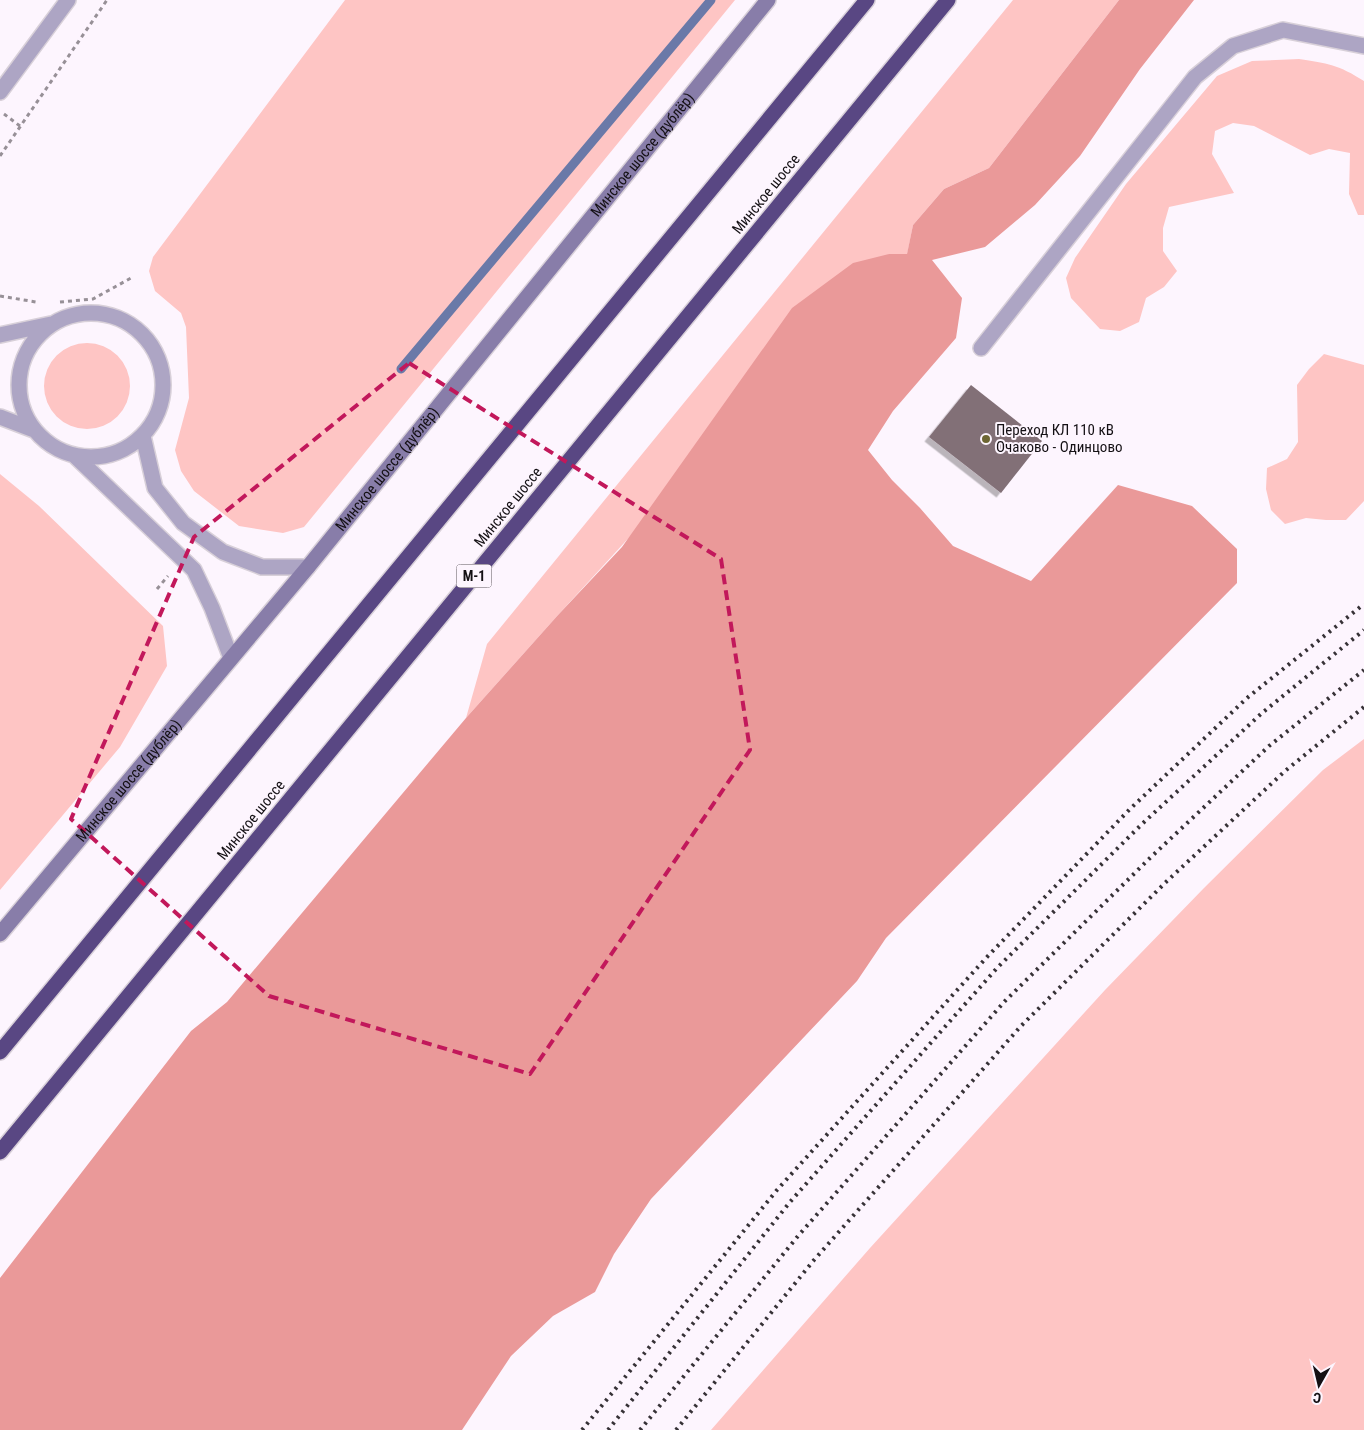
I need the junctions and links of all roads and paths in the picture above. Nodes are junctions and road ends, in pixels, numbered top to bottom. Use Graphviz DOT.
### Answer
graph roads {
  1 [pos="68,0"];
  2 [pos="107,0"];
  3 [pos="768,0"];
  4 [pos="867,0"];
  5 [pos="948,0"];
  6 [pos="1364,46"];
  7 [pos="0,92"];
  8 [pos="0,111"];
  9 [pos="20,126"];
  10 [pos="0,156"];
  11 [pos="131,278"];
  12 [pos="0,296"];
  13 [pos="42,302"];
  14 [pos="58,302"];
  15 [pos="52,324"];
  16 [pos="0,335"];
  17 [pos="981,348"];
  18 [pos="0,417"];
  19 [pos="34,430"];
  20 [pos="143,436"];
  21 [pos="75,456"];
  22 [pos="308,567"];
  23 [pos="230,658"];
  24 [pos="0,934"];
  25 [pos="0,1052"];
  26 [pos="0,1152"];
  1 -- 7 [label="lane"];
  2 -- 9 [label="path"];
  3 -- 22 [label="main road, Минское шоссе (дублёр)"];
  4 -- 25 [label="highway"];
  5 -- 26 [label="highway, Минское шоссе / М-1"];
  6 -- 17 [label="lane"];
  8 -- 9 [label="path"];
  9 -- 10 [label="path"];
  11 -- 14 [label="path"];
  12 -- 13 [label="path"];
  15 -- 16 [label="lane"];
  15 -- 19 [label="lane"];
  15 -- 20 [label="lane"];
  18 -- 19 [label="lane"];
  19 -- 21 [label="lane"];
  20 -- 21 [label="lane"];
  20 -- 22 [label="lane"];
  21 -- 23 [label="lane"];
  22 -- 23 [label="main road, Минское шоссе (дублёр)"];
  23 -- 24 [label="main road, Минское шоссе (дублёр)"];
}
